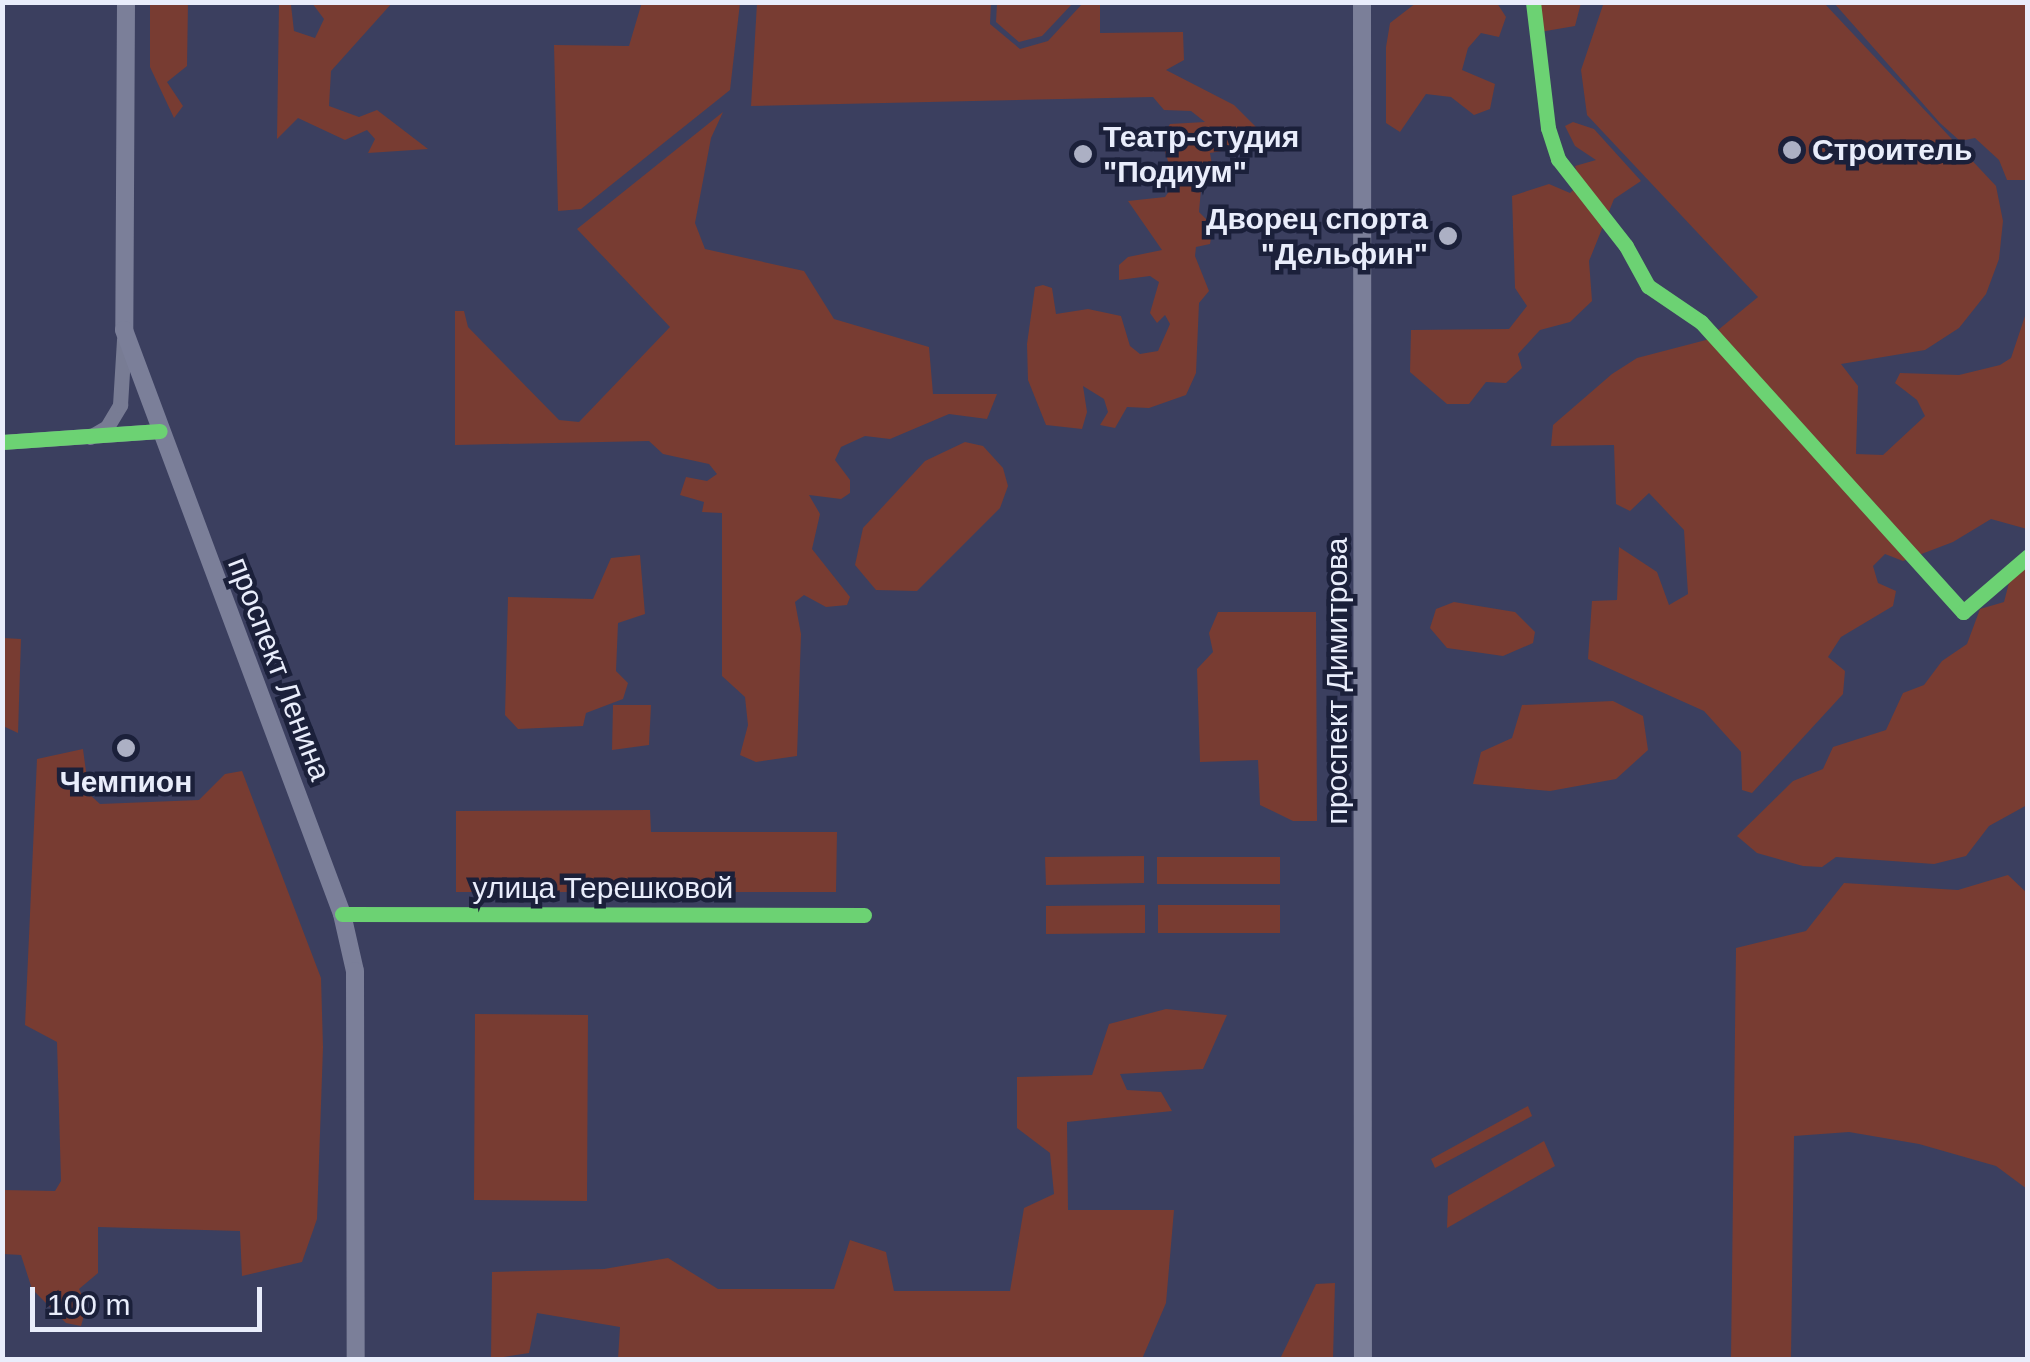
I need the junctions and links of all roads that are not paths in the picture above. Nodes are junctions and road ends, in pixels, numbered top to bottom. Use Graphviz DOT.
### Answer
graph roads {
  1 [pos="126,2"];
  2 [pos="1362,2"];
  3 [pos="124,330"];
  4 [pos="160,431"];
  5 [pos="2,442"];
  6 [pos="82,442"];
  7 [pos="342,914"];
  8 [pos="864,916"];
  9 [pos="356,1360"];
  10 [pos="1363,1360"];
  1 -- 3 [label="main road, проспект Ленина"];
  2 -- 10 [label="main road, проспект Димитрова"];
  3 -- 4 [label="main road, проспект Ленина"];
  3 -- 6 [label="street"];
  4 -- 6 [label="street"];
  4 -- 7 [label="main road, проспект Ленина"];
  5 -- 6 [label="street"];
  7 -- 8 [label="street, улица Терешковой"];
  7 -- 9 [label="main road, проспект Ленина"];
}
